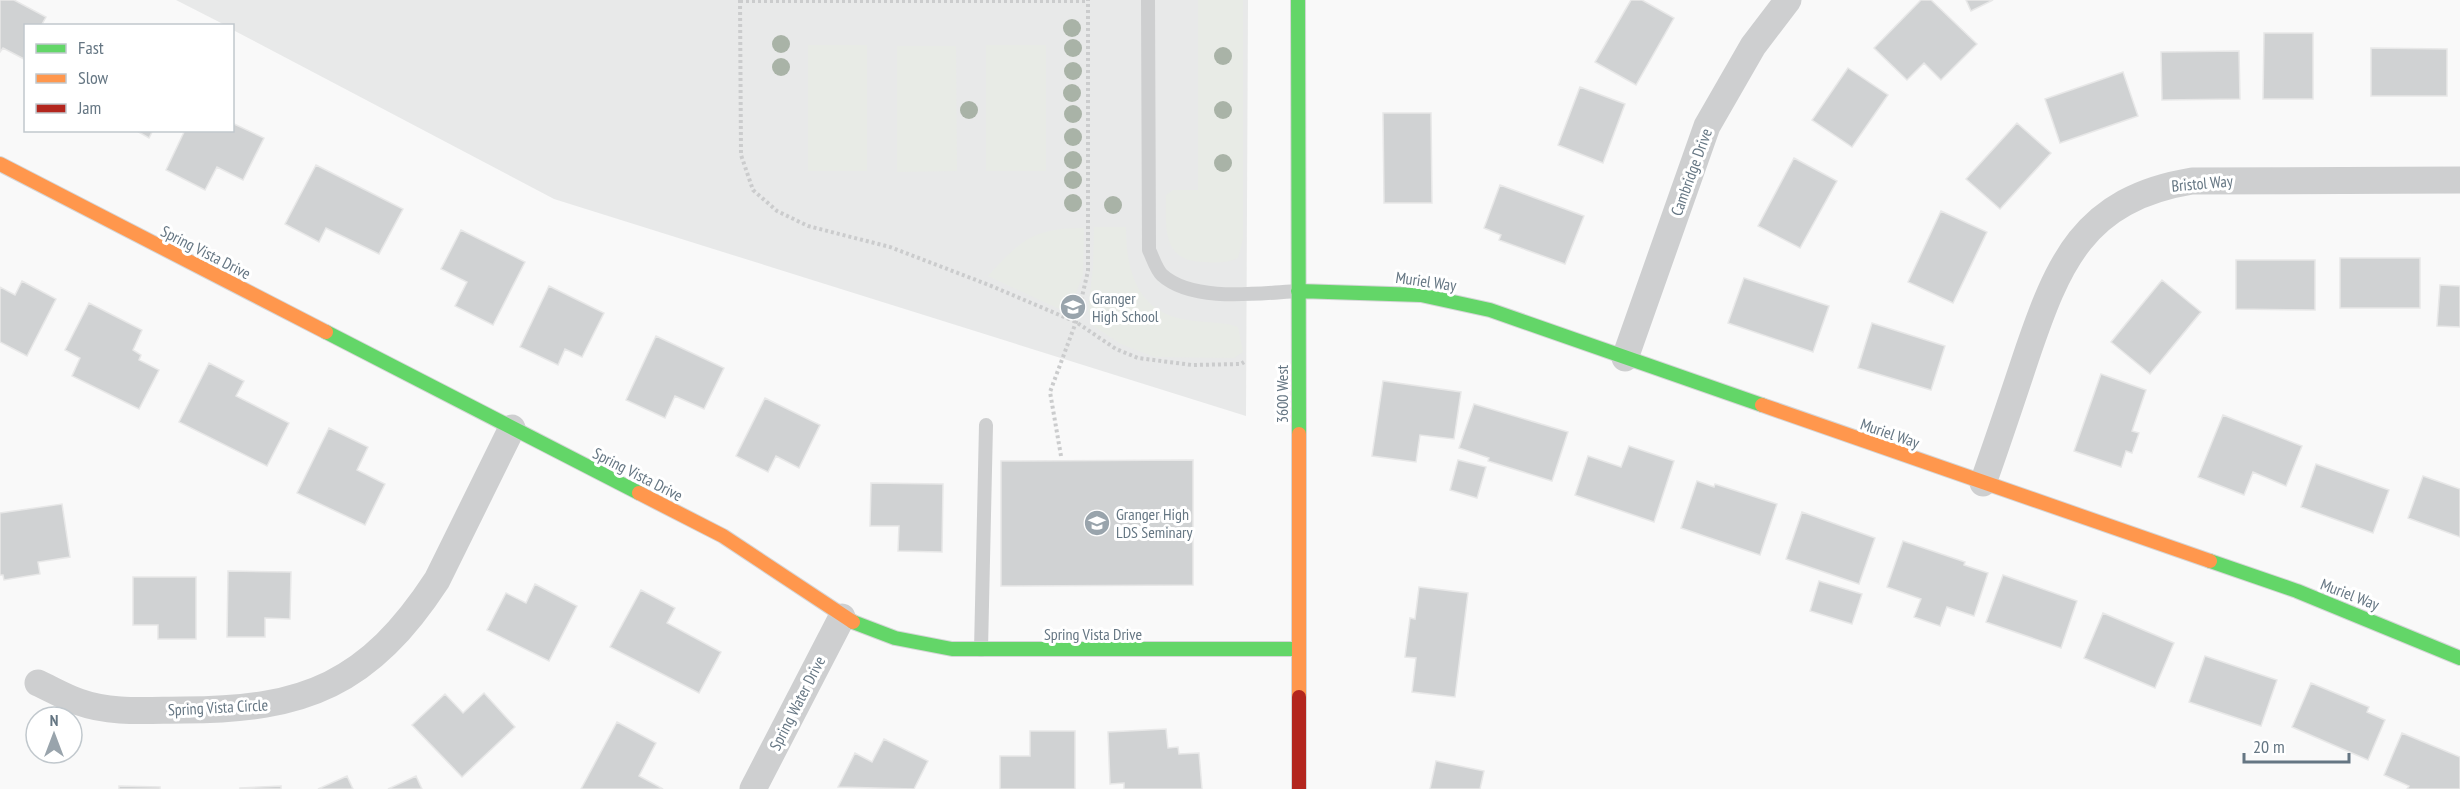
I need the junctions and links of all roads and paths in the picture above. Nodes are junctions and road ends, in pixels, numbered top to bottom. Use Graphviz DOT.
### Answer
graph roads {
  1 [pos="1089,0"];
  2 [pos="1148,0"];
  3 [pos="1298,0"];
  4 [pos="1788,0"];
  5 [pos="740,1"];
  6 [pos="0,164"];
  7 [pos="2460,180"];
  8 [pos="1298,291"];
  9 [pos="1076,322"];
  10 [pos="1625,358"];
  11 [pos="1244,362"];
  12 [pos="986,425"];
  13 [pos="512,428"];
  14 [pos="1061,456"];
  15 [pos="1983,483"];
  16 [pos="842,617"];
  17 [pos="1298,649"];
  18 [pos="981,650"];
  19 [pos="2460,658"];
  20 [pos="38,683"];
  21 [pos="753,789"];
  22 [pos="1299,789"];
  1 -- 5 [label="path"];
  1 -- 9 [label="path"];
  2 -- 8 [label="lane"];
  3 -- 8 [label="street, 3600 West"];
  4 -- 10 [label="street, Cambridge Drive"];
  5 -- 9 [label="path"];
  6 -- 13 [label="street, Spring Vista Drive"];
  7 -- 15 [label="street, Bristol Way"];
  8 -- 10 [label="street, Muriel Way"];
  8 -- 17 [label="street, 3600 West"];
  9 -- 11 [label="path"];
  9 -- 14 [label="path"];
  10 -- 15 [label="street, Muriel Way"];
  12 -- 18 [label="lane"];
  13 -- 16 [label="street, Spring Vista Drive"];
  13 -- 20 [label="street, Spring Vista Circle"];
  15 -- 19 [label="street, Muriel Way"];
  16 -- 18 [label="street, Spring Vista Drive"];
  16 -- 21 [label="street, Spring Water Drive"];
  17 -- 18 [label="street, Spring Vista Drive"];
  17 -- 22 [label="street, 3600 West"];
}
